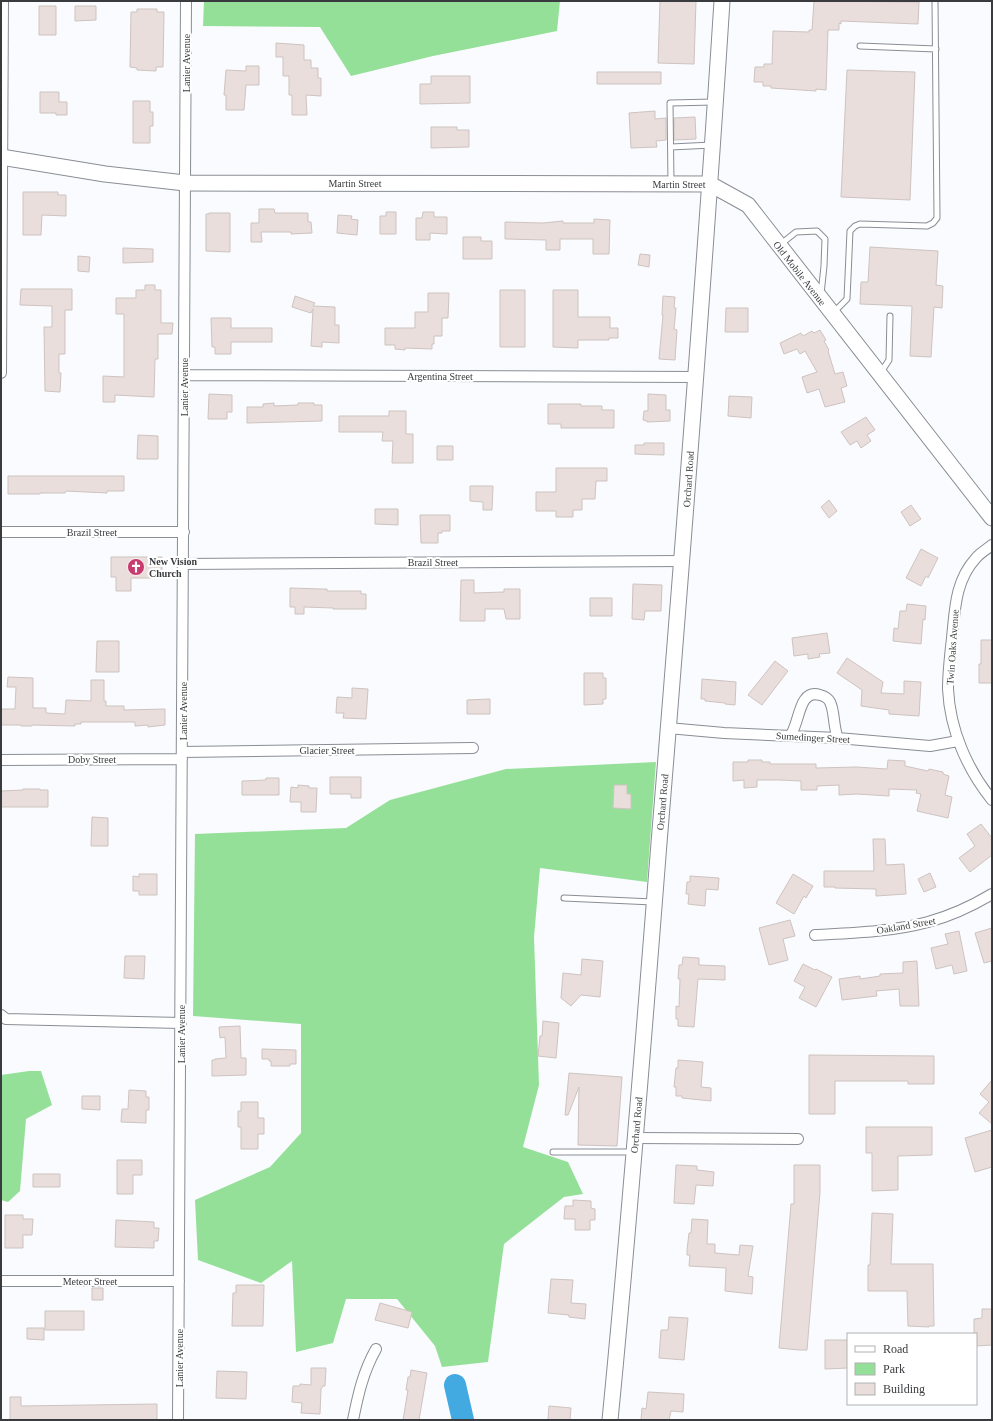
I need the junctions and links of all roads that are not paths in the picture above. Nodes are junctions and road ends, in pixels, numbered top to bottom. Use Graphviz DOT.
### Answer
graph roads {
  1 [pos="3,1"];
  2 [pos="186,1"];
  3 [pos="722,1"];
  4 [pos="935,1"];
  5 [pos="860,46"];
  6 [pos="936,49"];
  7 [pos="715,102"];
  8 [pos="713,145"];
  9 [pos="671,147"];
  10 [pos="2,157"];
  11 [pos="185,183"];
  12 [pos="671,184"];
  13 [pos="710,184"];
  14 [pos="778,245"];
  15 [pos="820,299"];
  16 [pos="832,314"];
  17 [pos="890,316"];
  18 [pos="1,373"];
  19 [pos="879,374"];
  20 [pos="185,375"];
  21 [pos="696,377"];
  22 [pos="992,518"];
  23 [pos="1,532"];
  24 [pos="184,532"];
  25 [pos="992,545"];
  26 [pos="682,561"];
  27 [pos="183,564"];
  28 [pos="668,728"];
  29 [pos="790,736"];
  30 [pos="838,738"];
  31 [pos="958,741"];
  32 [pos="473,748"];
  33 [pos="182,755"];
  34 [pos="1,760"];
  35 [pos="992,800"];
  36 [pos="992,894"];
  37 [pos="564,898"];
  38 [pos="654,902"];
  39 [pos="815,935"];
  40 [pos="1,1015"];
  41 [pos="181,1023"];
  42 [pos="798,1139"];
  43 [pos="634,1145"];
  44 [pos="553,1152"];
  45 [pos="1,1281"];
  46 [pos="179,1281"];
  47 [pos="376,1349"];
  48 [pos="178,1420"];
  49 [pos="353,1420"];
  50 [pos="610,1420"];
  1 -- 10 [label="street"];
  2 -- 11 [label="street, Lanier Avenue"];
  3 -- 7 [label="main road"];
  4 -- 6 [label="lane"];
  5 -- 6 [label="lane"];
  6 -- 16 [label="lane"];
  7 -- 8 [label="main road"];
  7 -- 9 [label="lane"];
  8 -- 9 [label="lane"];
  8 -- 13 [label="main road"];
  9 -- 12 [label="lane"];
  10 -- 11 [label="main road, Martin Street"];
  10 -- 18 [label="street"];
  11 -- 12 [label="main road, Martin Street"];
  11 -- 20 [label="street, Lanier Avenue"];
  12 -- 13 [label="main road, Martin Street"];
  13 -- 14 [label="main road, Old Mobile Avenue"];
  13 -- 21 [label="main road, Orchard Road"];
  14 -- 15 [label="main road, Old Mobile Avenue"];
  14 -- 15 [label="lane"];
  15 -- 16 [label="main road, Old Mobile Avenue"];
  16 -- 19 [label="main road, Old Mobile Avenue"];
  17 -- 19 [label="lane"];
  19 -- 22 [label="main road, Old Mobile Avenue"];
  20 -- 21 [label="street, Argentina Street"];
  20 -- 24 [label="street, Lanier Avenue"];
  21 -- 26 [label="main road, Orchard Road"];
  23 -- 24 [label="street, Brazil Street"];
  24 -- 27 [label="street, Lanier Avenue"];
  25 -- 31 [label="street, Twin Oaks Avenue"];
  26 -- 27 [label="street, Brazil Street"];
  26 -- 28 [label="main road, Orchard Road"];
  27 -- 33 [label="street, Lanier Avenue"];
  28 -- 29 [label="street, Sumedinger Street"];
  28 -- 38 [label="main road, Orchard Road"];
  29 -- 30 [label="street, Sumedinger Street"];
  29 -- 30 [label="street"];
  30 -- 31 [label="street, Sumedinger Street"];
  31 -- 35 [label="street, Twin Oaks Avenue"];
  32 -- 33 [label="street, Glacier Street"];
  33 -- 34 [label="street, Doby Street"];
  33 -- 41 [label="street, Lanier Avenue"];
  36 -- 39 [label="street, Oakland Street"];
  37 -- 38 [label="lane"];
  38 -- 43 [label="main road, Orchard Road"];
  40 -- 41 [label="street"];
  41 -- 46 [label="street, Lanier Avenue"];
  42 -- 43 [label="street"];
  43 -- 44 [label="lane"];
  43 -- 50 [label="main road, Orchard Road"];
  45 -- 46 [label="street, Meteor Street"];
  46 -- 48 [label="street, Lanier Avenue"];
  47 -- 49 [label="street"];
}
